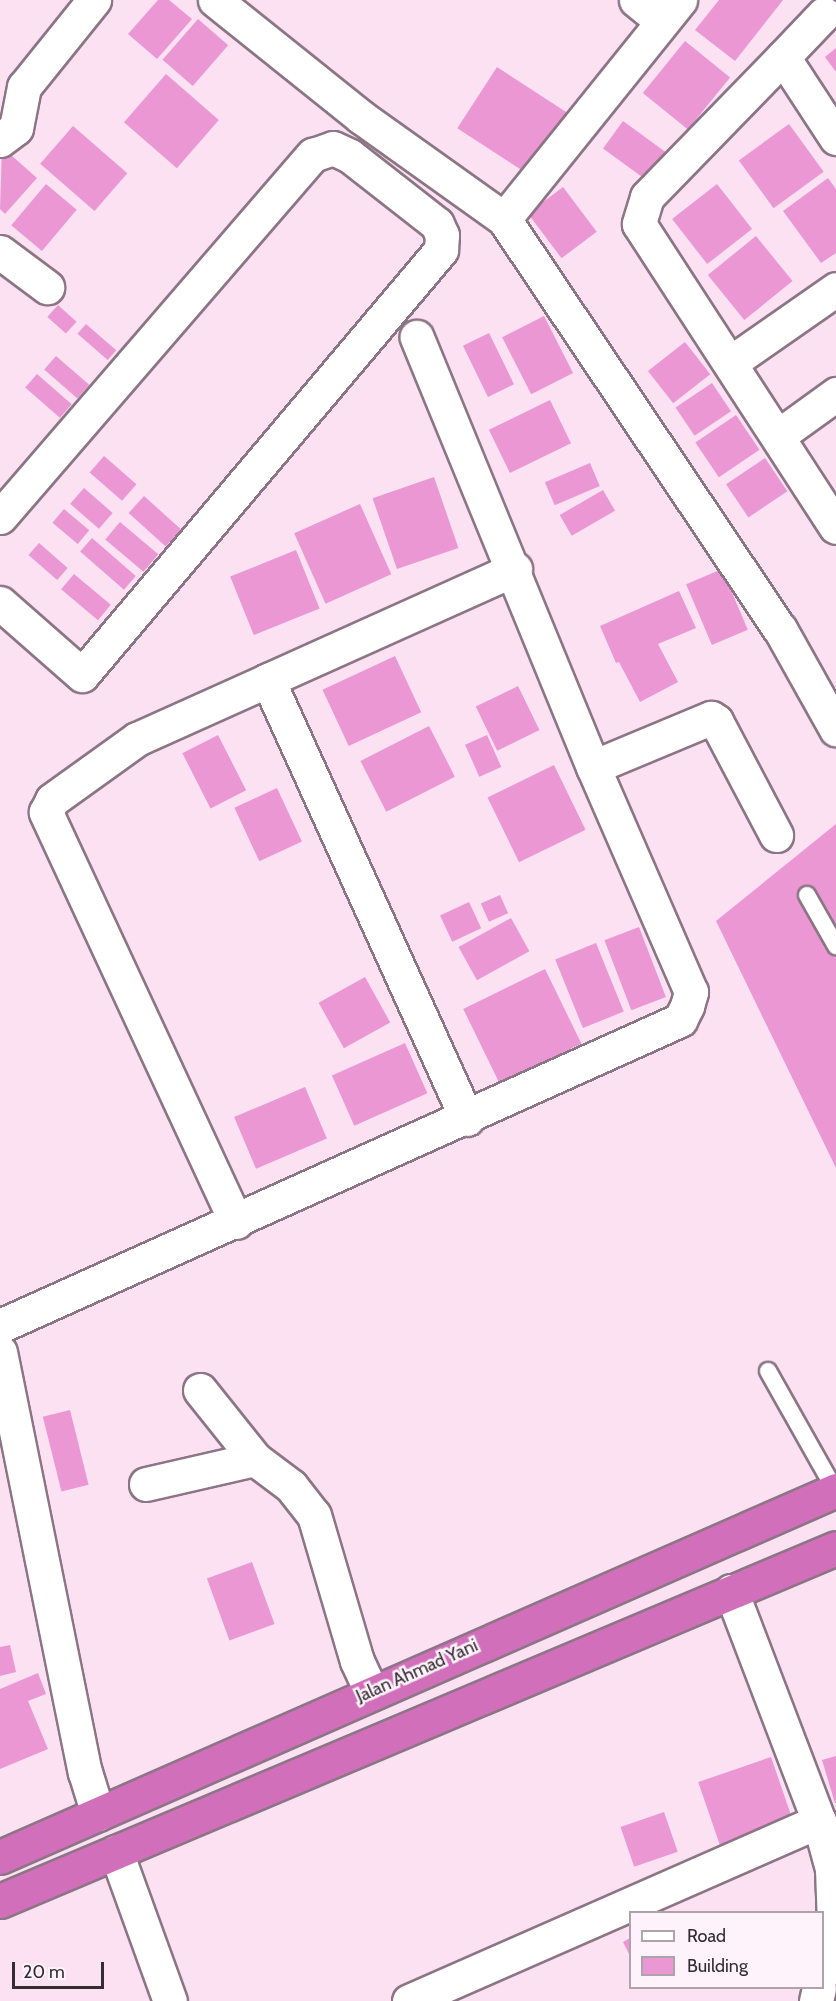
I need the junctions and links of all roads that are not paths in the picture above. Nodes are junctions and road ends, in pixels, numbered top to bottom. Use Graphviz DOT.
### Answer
graph roads {
  1 [pos="94,0"];
  2 [pos="215,0"];
  3 [pos="636,0"];
  4 [pos="671,11"];
  5 [pos="824,14"];
  6 [pos="783,57"];
  7 [pos="5,128"];
  8 [pos="836,138"];
  9 [pos="504,219"];
  10 [pos="0,252"];
  11 [pos="47,287"];
  12 [pos="836,289"];
  13 [pos="417,338"];
  14 [pos="730,363"];
  15 [pos="836,394"];
  16 [pos="778,436"];
  17 [pos="0,517"];
  18 [pos="836,526"];
  19 [pos="515,569"];
  20 [pos="0,603"];
  21 [pos="268,680"];
  22 [pos="836,729"];
  23 [pos="593,767"];
  24 [pos="776,835"];
  25 [pos="807,895"];
  26 [pos="836,946"];
  27 [pos="467,1119"];
  28 [pos="236,1222"];
  29 [pos="0,1326"];
  30 [pos="0,1352"];
  31 [pos="768,1371"];
  32 [pos="200,1390"];
  33 [pos="255,1459"];
  34 [pos="146,1484"];
  35 [pos="835,1490"];
  36 [pos="836,1548"];
  37 [pos="732,1591"];
  38 [pos="371,1691"];
  39 [pos="98,1814"];
  40 [pos="819,1821"];
  41 [pos="116,1852"];
  42 [pos="0,1857"];
  43 [pos="0,1901"];
  44 [pos="824,1966"];
  45 [pos="170,2001"];
  46 [pos="409,2001"];
  1 -- 7 [label="street"];
  2 -- 9 [label="street"];
  3 -- 4 [label="street"];
  4 -- 9 [label="street"];
  5 -- 6 [label="street"];
  6 -- 8 [label="street"];
  6 -- 14 [label="street"];
  9 -- 22 [label="street"];
  10 -- 11 [label="street"];
  12 -- 14 [label="street"];
  13 -- 19 [label="street"];
  14 -- 16 [label="street"];
  15 -- 16 [label="street"];
  16 -- 18 [label="street"];
  17 -- 20 [label="street"];
  19 -- 21 [label="street"];
  19 -- 23 [label="street"];
  21 -- 27 [label="street"];
  21 -- 28 [label="street"];
  23 -- 24 [label="street"];
  23 -- 27 [label="street"];
  25 -- 26 [label="lane"];
  27 -- 28 [label="street"];
  28 -- 29 [label="street"];
  30 -- 39 [label="street"];
  31 -- 35 [label="lane"];
  32 -- 33 [label="street"];
  33 -- 34 [label="street"];
  33 -- 38 [label="street"];
  35 -- 38 [label="highway, Jalan Ahmad Yani"];
  36 -- 37 [label="highway"];
  37 -- 40 [label="street"];
  37 -- 41 [label="highway"];
  38 -- 39 [label="highway, Jalan Ahmad Yani"];
  39 -- 42 [label="highway, Jalan Ahmad Yani"];
  40 -- 44 [label="street"];
  40 -- 46 [label="street"];
  41 -- 43 [label="highway"];
  41 -- 45 [label="street"];
}
